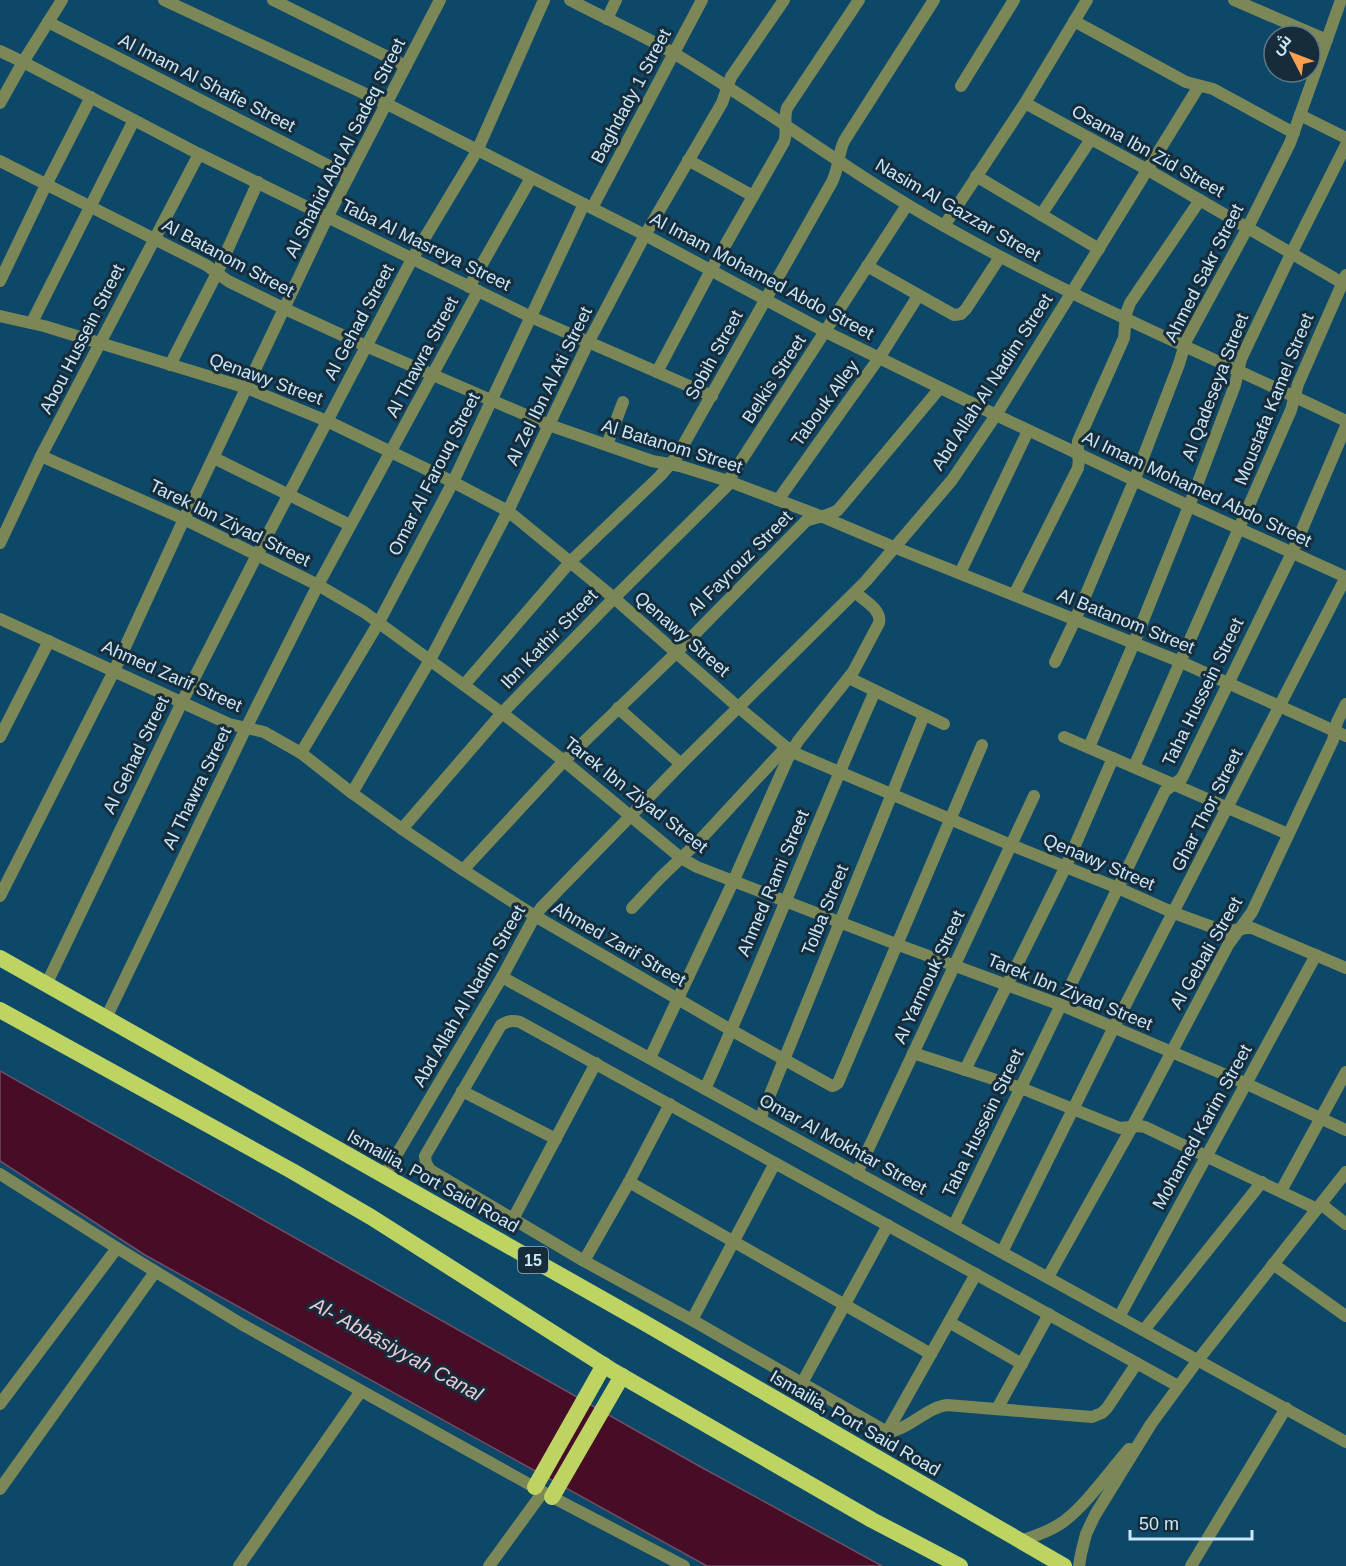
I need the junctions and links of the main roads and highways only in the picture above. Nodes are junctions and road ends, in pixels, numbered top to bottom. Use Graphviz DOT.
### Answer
graph roads {
  1 [pos="0,958"];
  2 [pos="0,1010"];
  3 [pos="604,1365"];
  4 [pos="622,1376"];
  5 [pos="960,1566"];
  6 [pos="1064,1566"];
  1 -- 6 [label="highway, Ismailia, Port Said Road / 15"];
  2 -- 3 [label="highway"];
  3 -- 4 [label="highway"];
  3 -- 4 [label="highway"];
  4 -- 5 [label="highway"];
}
